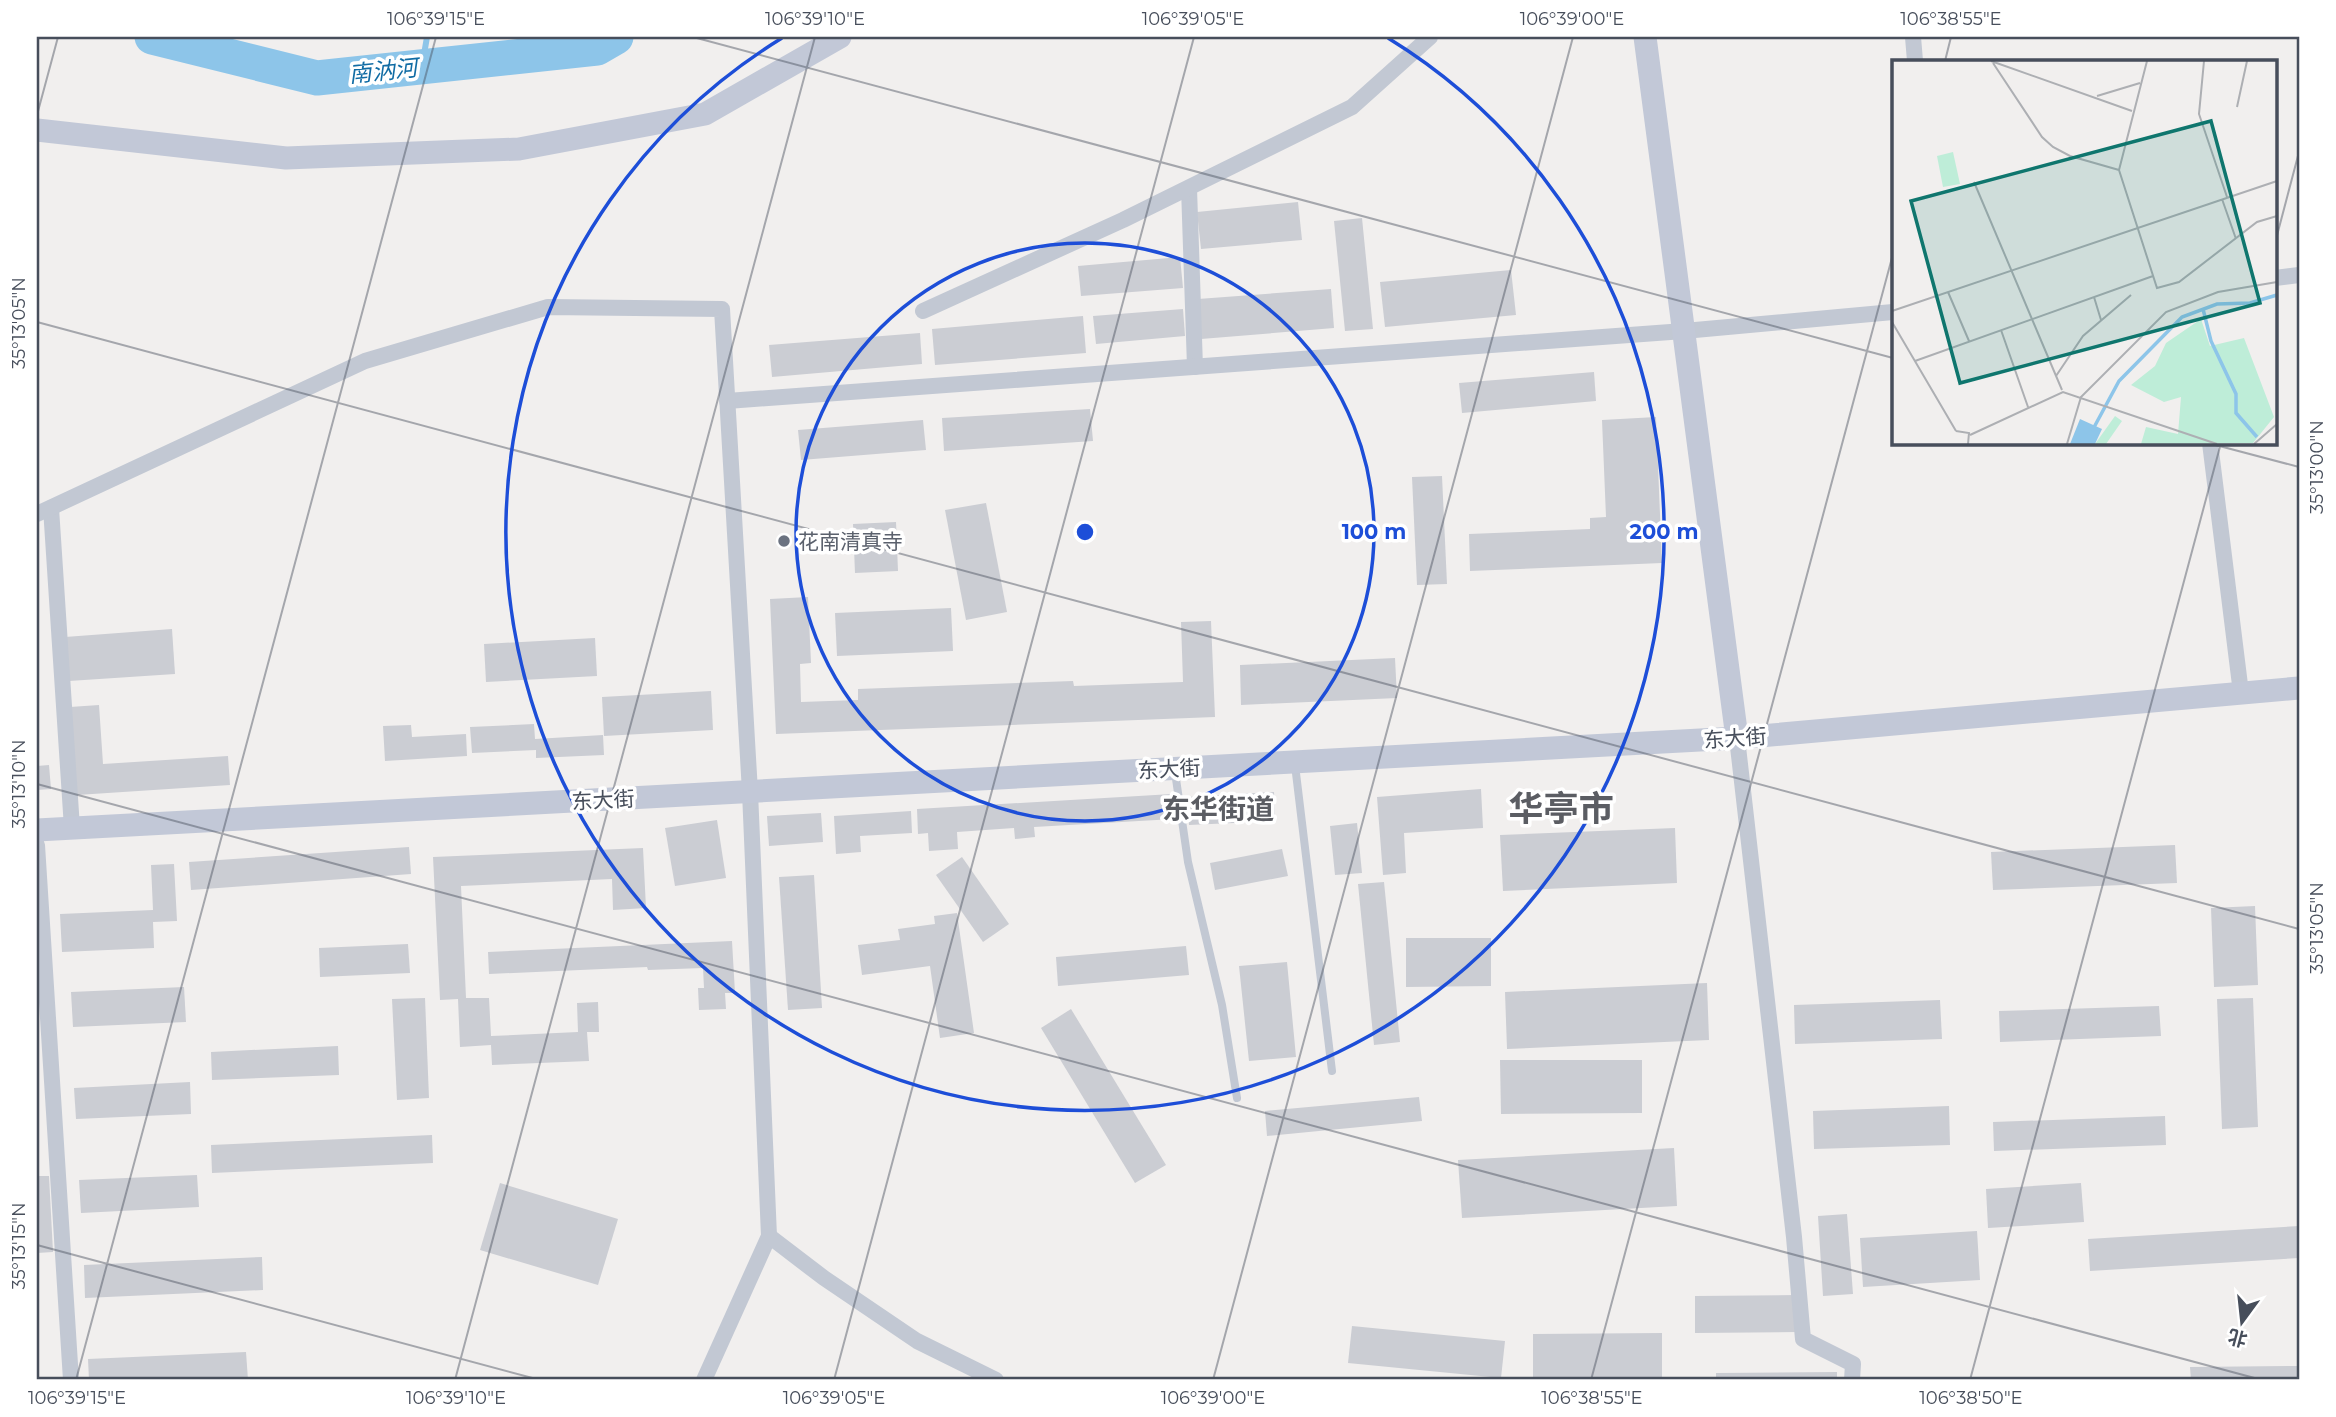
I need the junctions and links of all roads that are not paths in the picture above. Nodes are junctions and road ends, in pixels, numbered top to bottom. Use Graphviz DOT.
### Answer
graph roads {
  1 [pos="840,37"];
  2 [pos="1430,37"];
  3 [pos="1645,37"];
  4 [pos="1913,37"];
  5 [pos="1915,60"];
  6 [pos="37,130"];
  7 [pos="1189,188"];
  8 [pos="2299,275"];
  9 [pos="2276,278"];
  10 [pos="923,311"];
  11 [pos="1892,312"];
  12 [pos="1684,331"];
  13 [pos="1195,367"];
  14 [pos="727,401"];
  15 [pos="2210,444"];
  16 [pos="44,511"];
  17 [pos="2299,688"];
  18 [pos="2241,693"];
  19 [pos="1737,738"];
  20 [pos="1294,762"];
  21 [pos="1175,769"];
  22 [pos="750,792"];
  23 [pos="72,828"];
  24 [pos="37,830"];
  25 [pos="37,845"];
  26 [pos="1332,1071"];
  27 [pos="1237,1098"];
  28 [pos="769,1236"];
  29 [pos="71,1380"];
  30 [pos="704,1380"];
  31 [pos="996,1380"];
  32 [pos="1852,1380"];
  1 -- 6 [label="street"];
  2 -- 7 [label="street"];
  3 -- 12 [label="street"];
  4 -- 5 [label="street"];
  7 -- 10 [label="street"];
  7 -- 13 [label="street"];
  8 -- 9 [label="street"];
  11 -- 12 [label="street"];
  12 -- 13 [label="street"];
  12 -- 19 [label="street"];
  13 -- 14 [label="street"];
  14 -- 16 [label="street"];
  14 -- 22 [label="street"];
  15 -- 18 [label="street"];
  16 -- 23 [label="street"];
  17 -- 18 [label="street, 东大街"];
  18 -- 19 [label="street, 东大街"];
  19 -- 20 [label="street, 东大街"];
  19 -- 32 [label="street"];
  20 -- 21 [label="street, 东大街"];
  20 -- 26 [label="lane"];
  21 -- 22 [label="street, 东大街"];
  21 -- 27 [label="lane"];
  22 -- 23 [label="street, 东大街"];
  22 -- 28 [label="street"];
  23 -- 24 [label="street, 东大街"];
  25 -- 29 [label="street"];
  28 -- 30 [label="street"];
  28 -- 31 [label="street"];
}
